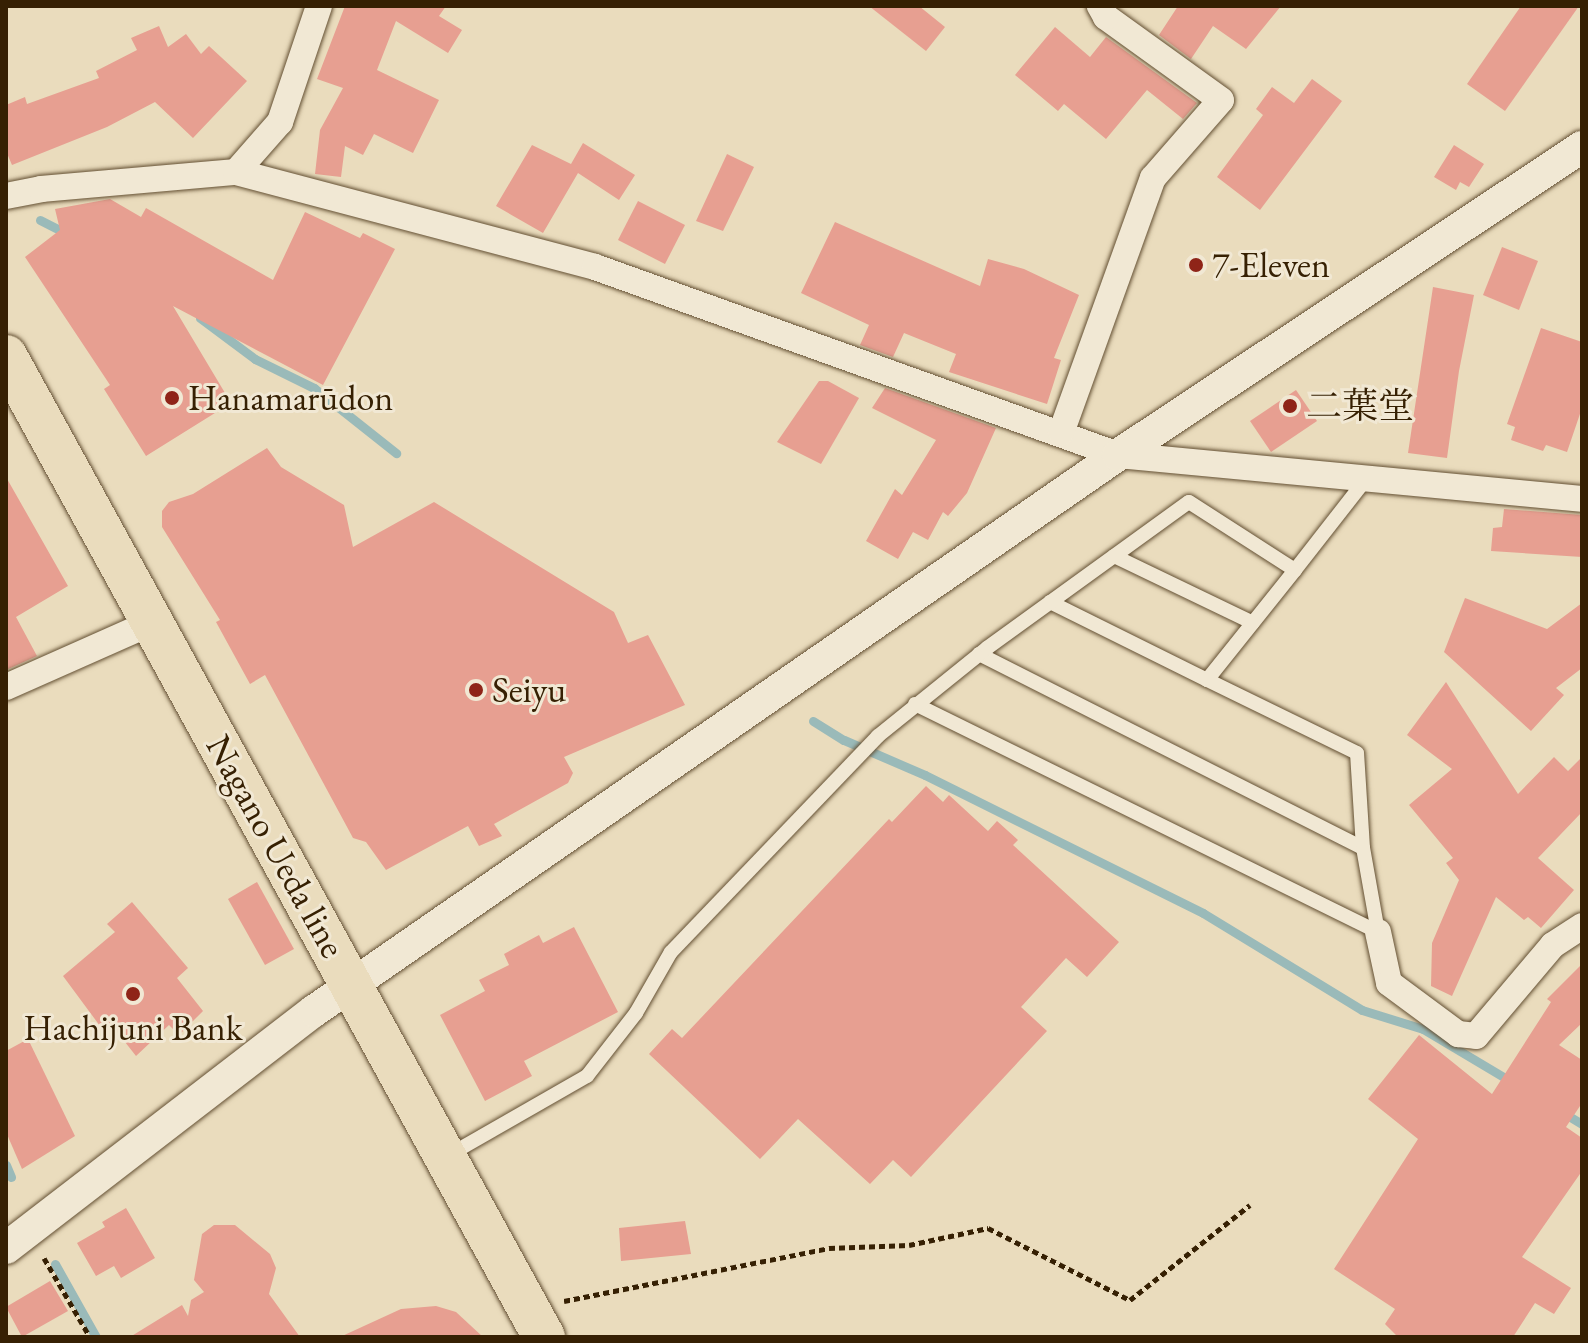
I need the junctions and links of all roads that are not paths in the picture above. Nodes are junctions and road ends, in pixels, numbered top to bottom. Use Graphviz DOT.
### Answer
graph roads {
  1 [pos="319,6"];
  2 [pos="1100,6"];
  3 [pos="1582,147"];
  4 [pos="236,172"];
  5 [pos="6,196"];
  6 [pos="6,356"];
  7 [pos="1061,433"];
  8 [pos="1118,455"];
  9 [pos="1366,479"];
  10 [pos="1582,499"];
  11 [pos="1114,556"];
  12 [pos="1295,570"];
  13 [pos="1050,602"];
  14 [pos="153,622"];
  15 [pos="1253,623"];
  16 [pos="979,654"];
  17 [pos="1207,680"];
  18 [pos="6,687"];
  19 [pos="915,704"];
  20 [pos="1363,848"];
  21 [pos="1582,926"];
  22 [pos="1378,932"];
  23 [pos="353,984"];
  24 [pos="445,1157"];
  25 [pos="6,1248"];
  26 [pos="536,1323"];
  1 -- 4 [label="street"];
  2 -- 7 [label="street"];
  3 -- 8 [label="street"];
  4 -- 5 [label="street"];
  4 -- 7 [label="street"];
  6 -- 14 [label="main road, Nagano Ueda line"];
  7 -- 8 [label="street"];
  8 -- 9 [label="street"];
  8 -- 23 [label="street"];
  9 -- 10 [label="street"];
  9 -- 12 [label="lane"];
  11 -- 12 [label="lane"];
  11 -- 13 [label="lane"];
  11 -- 15 [label="lane"];
  12 -- 15 [label="lane"];
  13 -- 16 [label="lane"];
  13 -- 17 [label="lane"];
  14 -- 18 [label="street"];
  14 -- 23 [label="main road, Nagano Ueda line"];
  15 -- 17 [label="lane"];
  16 -- 19 [label="lane"];
  16 -- 20 [label="lane"];
  17 -- 20 [label="lane"];
  19 -- 22 [label="lane"];
  19 -- 24 [label="lane"];
  20 -- 22 [label="lane"];
  21 -- 22 [label="street"];
  23 -- 24 [label="main road, Nagano Ueda line"];
  23 -- 25 [label="street"];
  24 -- 26 [label="main road, Nagano Ueda line"];
}
